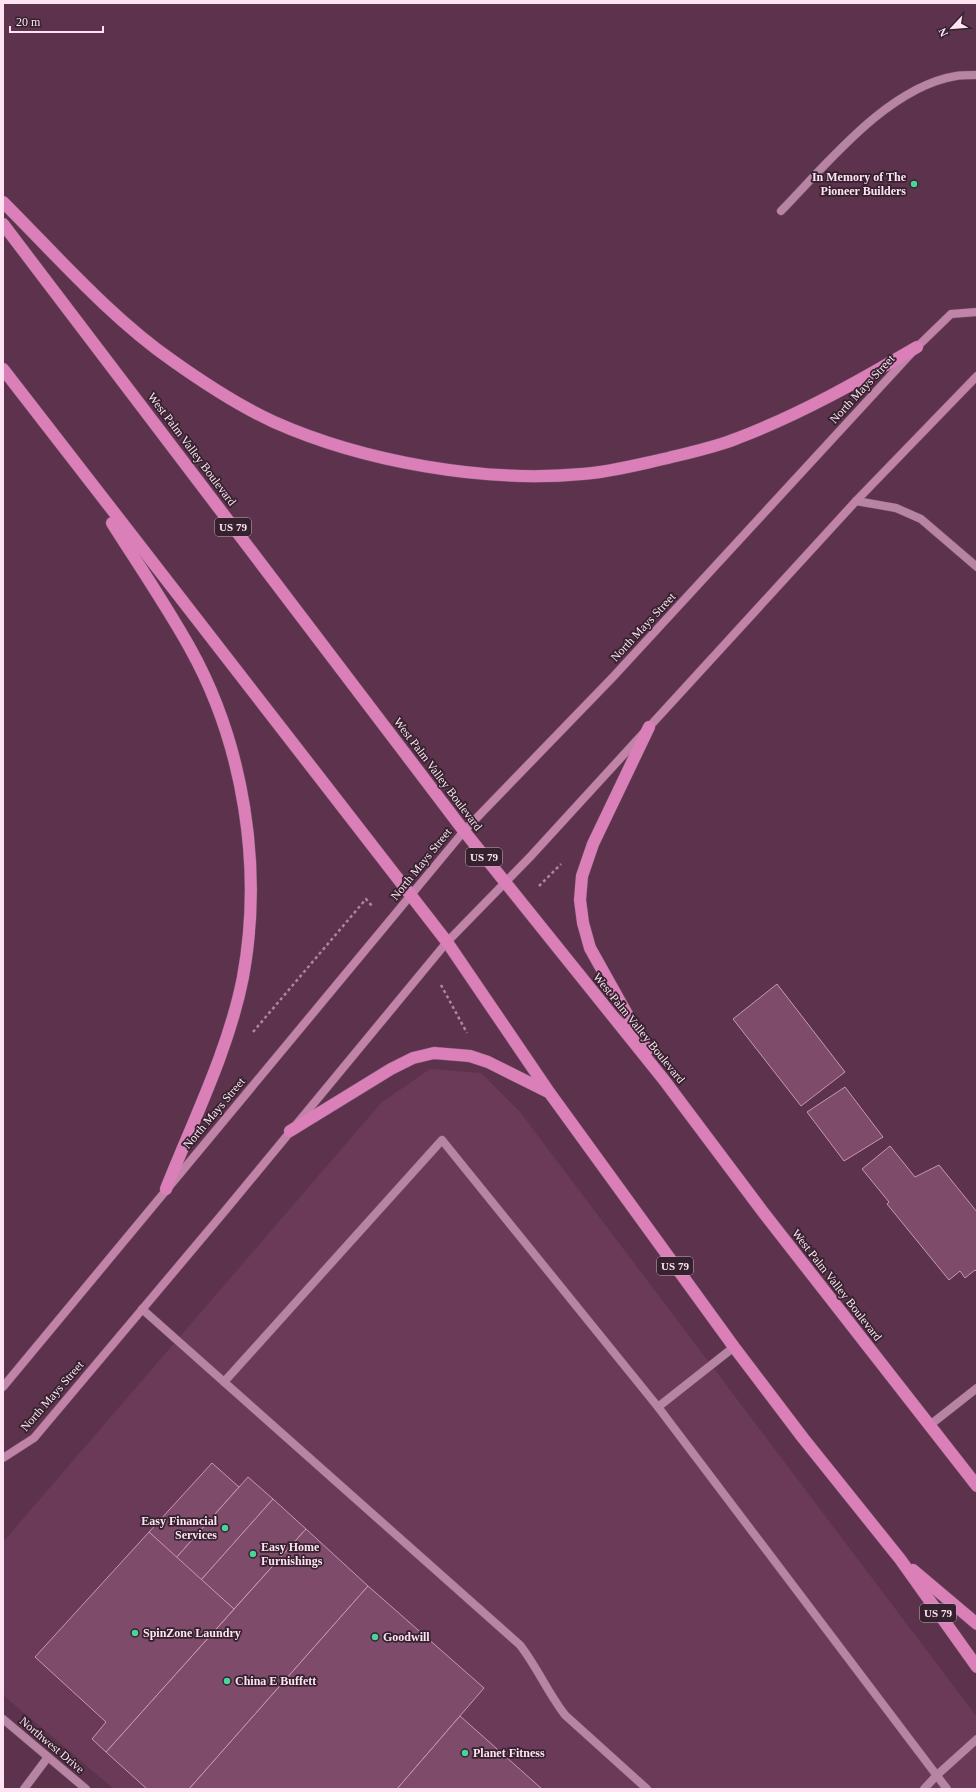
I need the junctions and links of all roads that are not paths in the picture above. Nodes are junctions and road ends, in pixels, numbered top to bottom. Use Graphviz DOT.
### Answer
graph roads {
  1 [pos="977,76"];
  2 [pos="3,202"];
  3 [pos="781,210"];
  4 [pos="3,224"];
  5 [pos="977,312"];
  6 [pos="917,347"];
  7 [pos="3,369"];
  8 [pos="977,376"];
  9 [pos="77,466"];
  10 [pos="856,501"];
  11 [pos="977,567"];
  12 [pos="649,727"];
  13 [pos="464,831"];
  14 [pos="505,883"];
  15 [pos="411,896"];
  16 [pos="447,942"];
  17 [pos="664,1080"];
  18 [pos="549,1092"];
  19 [pos="290,1131"];
  20 [pos="166,1189"];
  21 [pos="142,1309"];
  22 [pos="734,1347"];
  23 [pos="224,1382"];
  24 [pos="3,1387"];
  25 [pos="977,1388"];
  26 [pos="658,1407"];
  27 [pos="930,1425"];
  28 [pos="3,1458"];
  29 [pos="977,1486"];
  30 [pos="900,1559"];
  31 [pos="977,1624"];
  32 [pos="977,1667"];
  33 [pos="3,1719"];
  34 [pos="977,1739"];
  35 [pos="48,1757"];
  36 [pos="937,1775"];
  37 [pos="24,1789"];
  38 [pos="86,1789"];
  39 [pos="647,1789"];
  40 [pos="924,1789"];
  41 [pos="947,1789"];
  1 -- 3 [label="street"];
  2 -- 6 [label="highway"];
  4 -- 13 [label="highway, West Palm Valley Boulevard / US 79"];
  5 -- 6 [label="main road, North Mays Street"];
  6 -- 13 [label="main road, North Mays Street"];
  7 -- 9 [label="highway, US 79"];
  8 -- 10 [label="main road, North Mays Street"];
  9 -- 15 [label="highway, US 79"];
  9 -- 20 [label="highway"];
  10 -- 11 [label="street"];
  10 -- 12 [label="main road, North Mays Street"];
  12 -- 14 [label="main road, North Mays Street"];
  12 -- 17 [label="highway"];
  13 -- 14 [label="highway, West Palm Valley Boulevard / US 79"];
  13 -- 15 [label="main road, North Mays Street"];
  14 -- 16 [label="main road, North Mays Street"];
  14 -- 17 [label="highway, West Palm Valley Boulevard / US 79"];
  15 -- 16 [label="highway, US 79"];
  15 -- 20 [label="main road, North Mays Street"];
  16 -- 18 [label="highway, US 79"];
  16 -- 19 [label="main road, North Mays Street"];
  17 -- 27 [label="highway, West Palm Valley Boulevard / US 79"];
  18 -- 19 [label="highway"];
  18 -- 22 [label="highway, US 79"];
  19 -- 21 [label="main road, North Mays Street"];
  20 -- 24 [label="main road, North Mays Street"];
  21 -- 23 [label="street"];
  21 -- 28 [label="main road, North Mays Street"];
  22 -- 26 [label="street"];
  22 -- 30 [label="highway, US 79"];
  23 -- 26 [label="street"];
  23 -- 39 [label="street"];
  25 -- 27 [label="street"];
  26 -- 36 [label="street"];
  27 -- 29 [label="highway, West Palm Valley Boulevard / US 79"];
  30 -- 31 [label="highway"];
  30 -- 32 [label="highway, US 79"];
  33 -- 35 [label="street, Northwest Drive"];
  34 -- 36 [label="street"];
  35 -- 37 [label="street"];
  35 -- 38 [label="street, Northwest Drive"];
  36 -- 40 [label="street"];
  36 -- 41 [label="street"];
}
